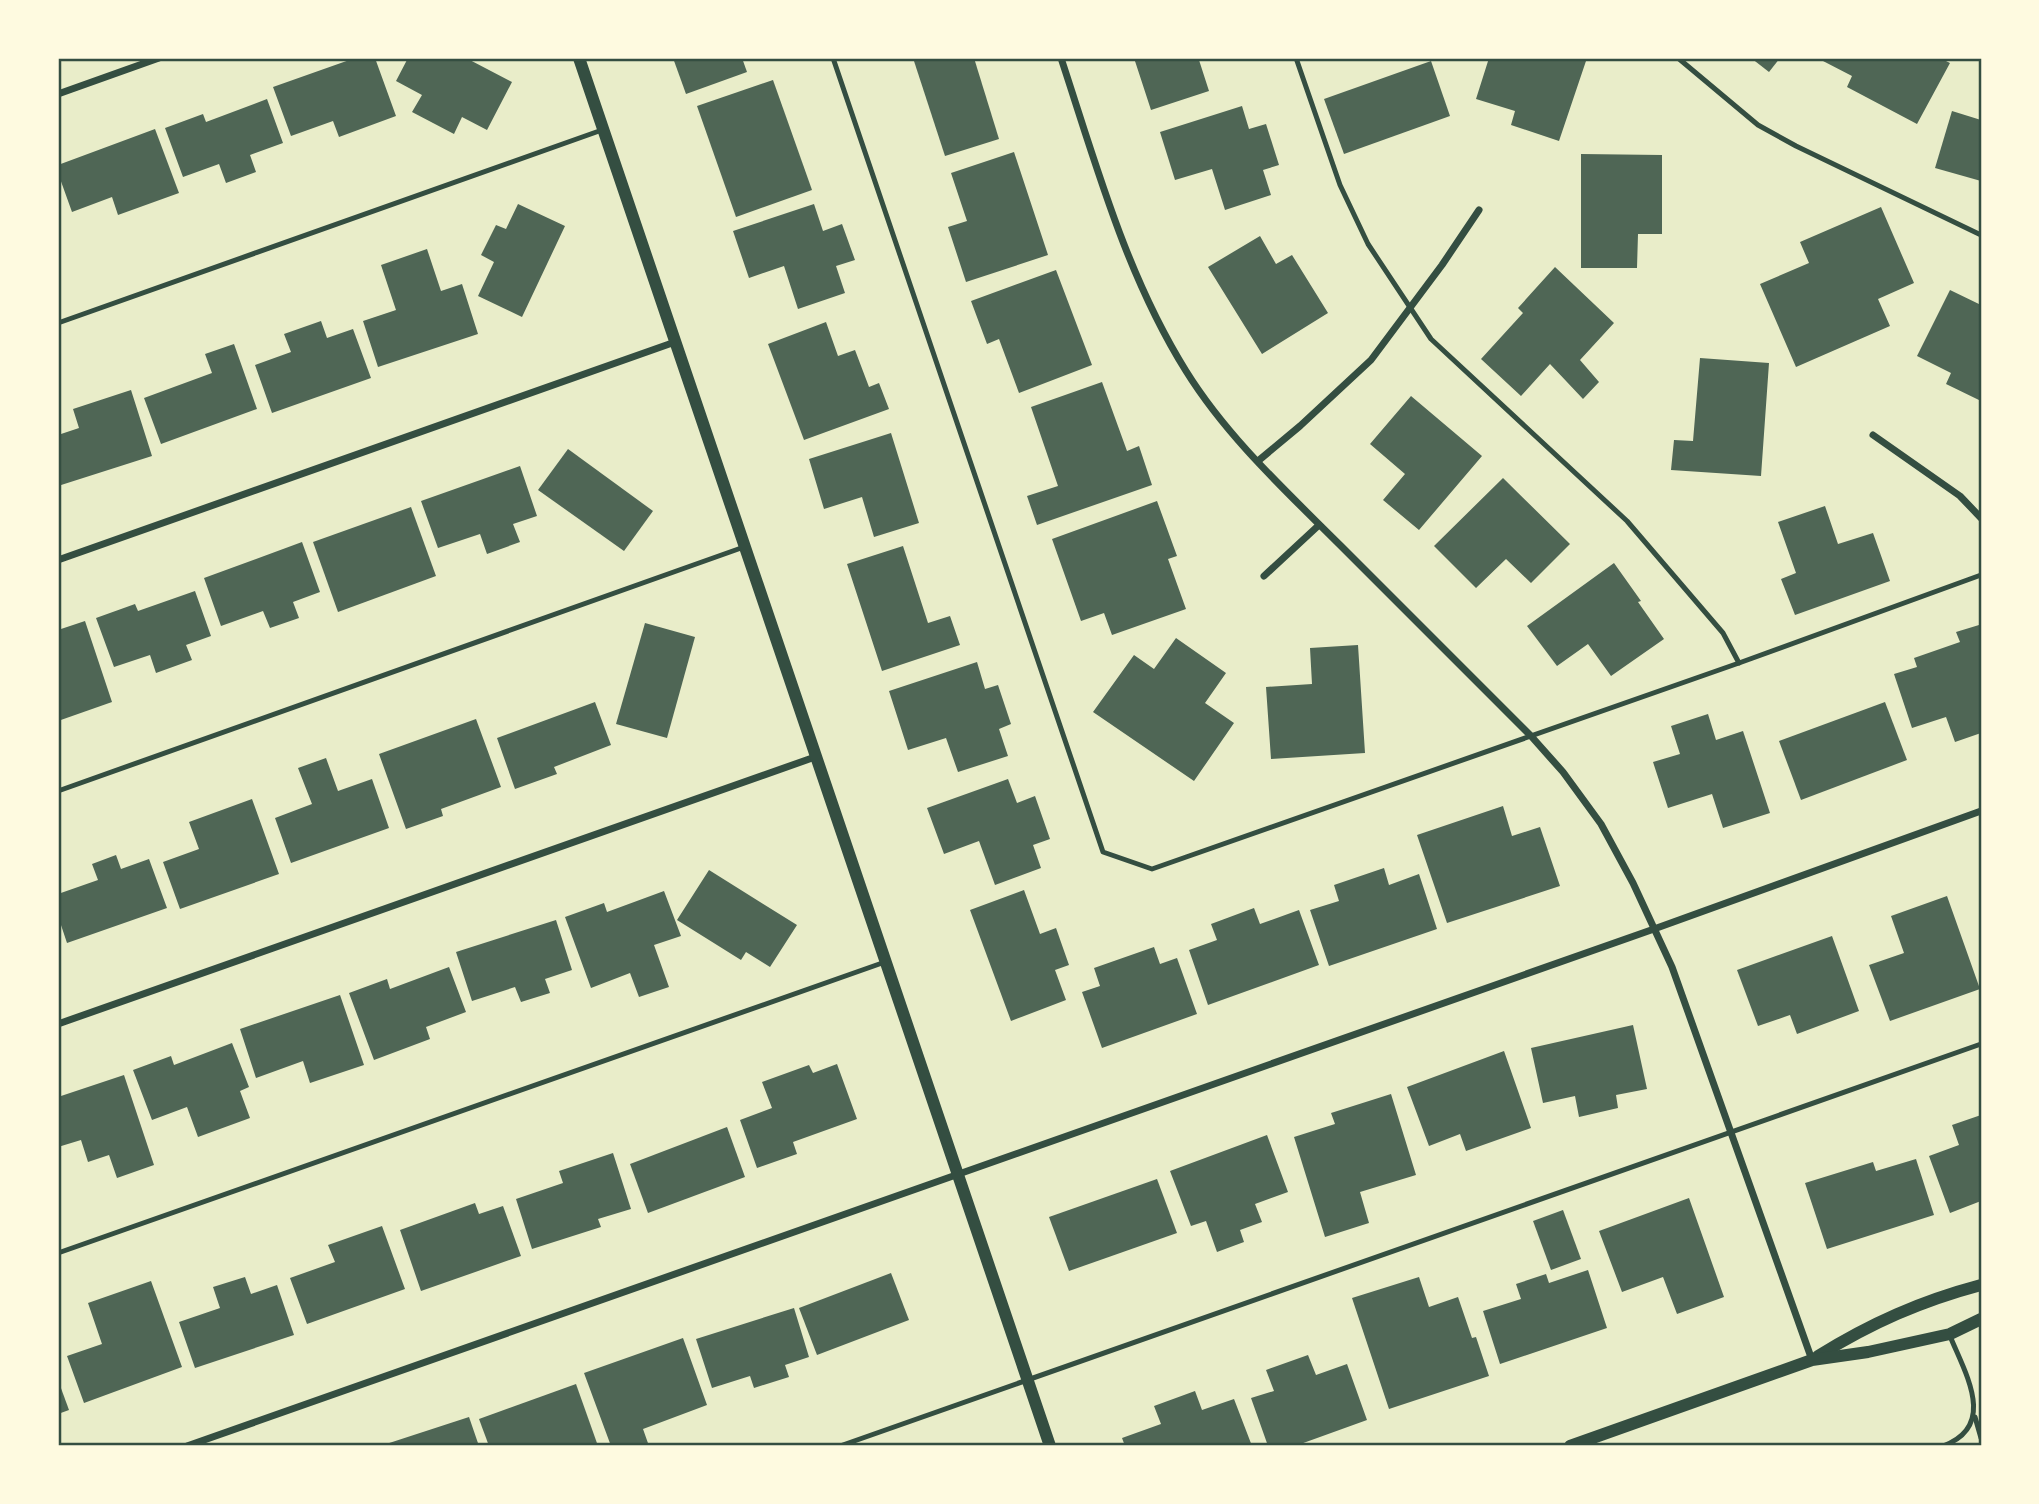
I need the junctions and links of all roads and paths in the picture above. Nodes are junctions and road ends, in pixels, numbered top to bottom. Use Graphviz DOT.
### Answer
graph roads {
  1 [pos="159,58"];
  2 [pos="579,58"];
  3 [pos="833,58"];
  4 [pos="1061,58"];
  5 [pos="1296,58"];
  6 [pos="1678,58"];
  7 [pos="58,94"];
  8 [pos="603,130"];
  9 [pos="1479,210"];
  10 [pos="1981,235"];
  11 [pos="1411,308"];
  12 [pos="58,323"];
  13 [pos="675,342"];
  14 [pos="1873,435"];
  15 [pos="1258,461"];
  16 [pos="1981,517"];
  17 [pos="1319,525"];
  18 [pos="745,547"];
  19 [pos="58,559"];
  20 [pos="1981,575"];
  21 [pos="1264,576"];
  22 [pos="1739,663"];
  23 [pos="1531,736"];
  24 [pos="815,757"];
  25 [pos="58,791"];
  26 [pos="1981,811"];
  27 [pos="1654,929"];
  28 [pos="885,961"];
  29 [pos="58,1024"];
  30 [pos="1981,1044"];
  31 [pos="1730,1134"];
  32 [pos="958,1175"];
  33 [pos="58,1253"];
  34 [pos="1981,1285"];
  35 [pos="1981,1320"];
  36 [pos="1950,1334"];
  37 [pos="1812,1360"];
  38 [pos="1028,1379"];
  39 [pos="1974,1415"];
  40 [pos="1981,1438"];
  41 [pos="187,1446"];
  42 [pos="840,1446"];
  43 [pos="1050,1446"];
  44 [pos="1570,1446"];
  45 [pos="1943,1446"];
  1 -- 7 [label="street"];
  2 -- 8 [label="street"];
  3 -- 23 [label="lane"];
  4 -- 15 [label="street"];
  5 -- 11 [label="lane"];
  6 -- 10 [label="lane"];
  8 -- 12 [label="lane"];
  8 -- 13 [label="street"];
  9 -- 11 [label="street"];
  11 -- 15 [label="street"];
  11 -- 22 [label="lane"];
  13 -- 18 [label="street"];
  13 -- 19 [label="street"];
  14 -- 16 [label="street"];
  15 -- 17 [label="street"];
  17 -- 21 [label="street"];
  17 -- 23 [label="street"];
  18 -- 24 [label="street"];
  18 -- 25 [label="lane"];
  20 -- 22 [label="lane"];
  22 -- 23 [label="lane"];
  23 -- 27 [label="street"];
  24 -- 28 [label="street"];
  24 -- 29 [label="street"];
  26 -- 27 [label="street"];
  27 -- 31 [label="street"];
  27 -- 32 [label="street"];
  28 -- 32 [label="street"];
  28 -- 33 [label="lane"];
  30 -- 31 [label="lane"];
  31 -- 37 [label="street"];
  31 -- 38 [label="lane"];
  32 -- 38 [label="street"];
  32 -- 41 [label="street"];
  34 -- 37 [label="street"];
  35 -- 36 [label="street"];
  36 -- 37 [label="street"];
  36 -- 39 [label="lane"];
  37 -- 44 [label="street"];
  38 -- 42 [label="lane"];
  38 -- 43 [label="street"];
  39 -- 40 [label="lane"];
  39 -- 45 [label="lane"];
}
